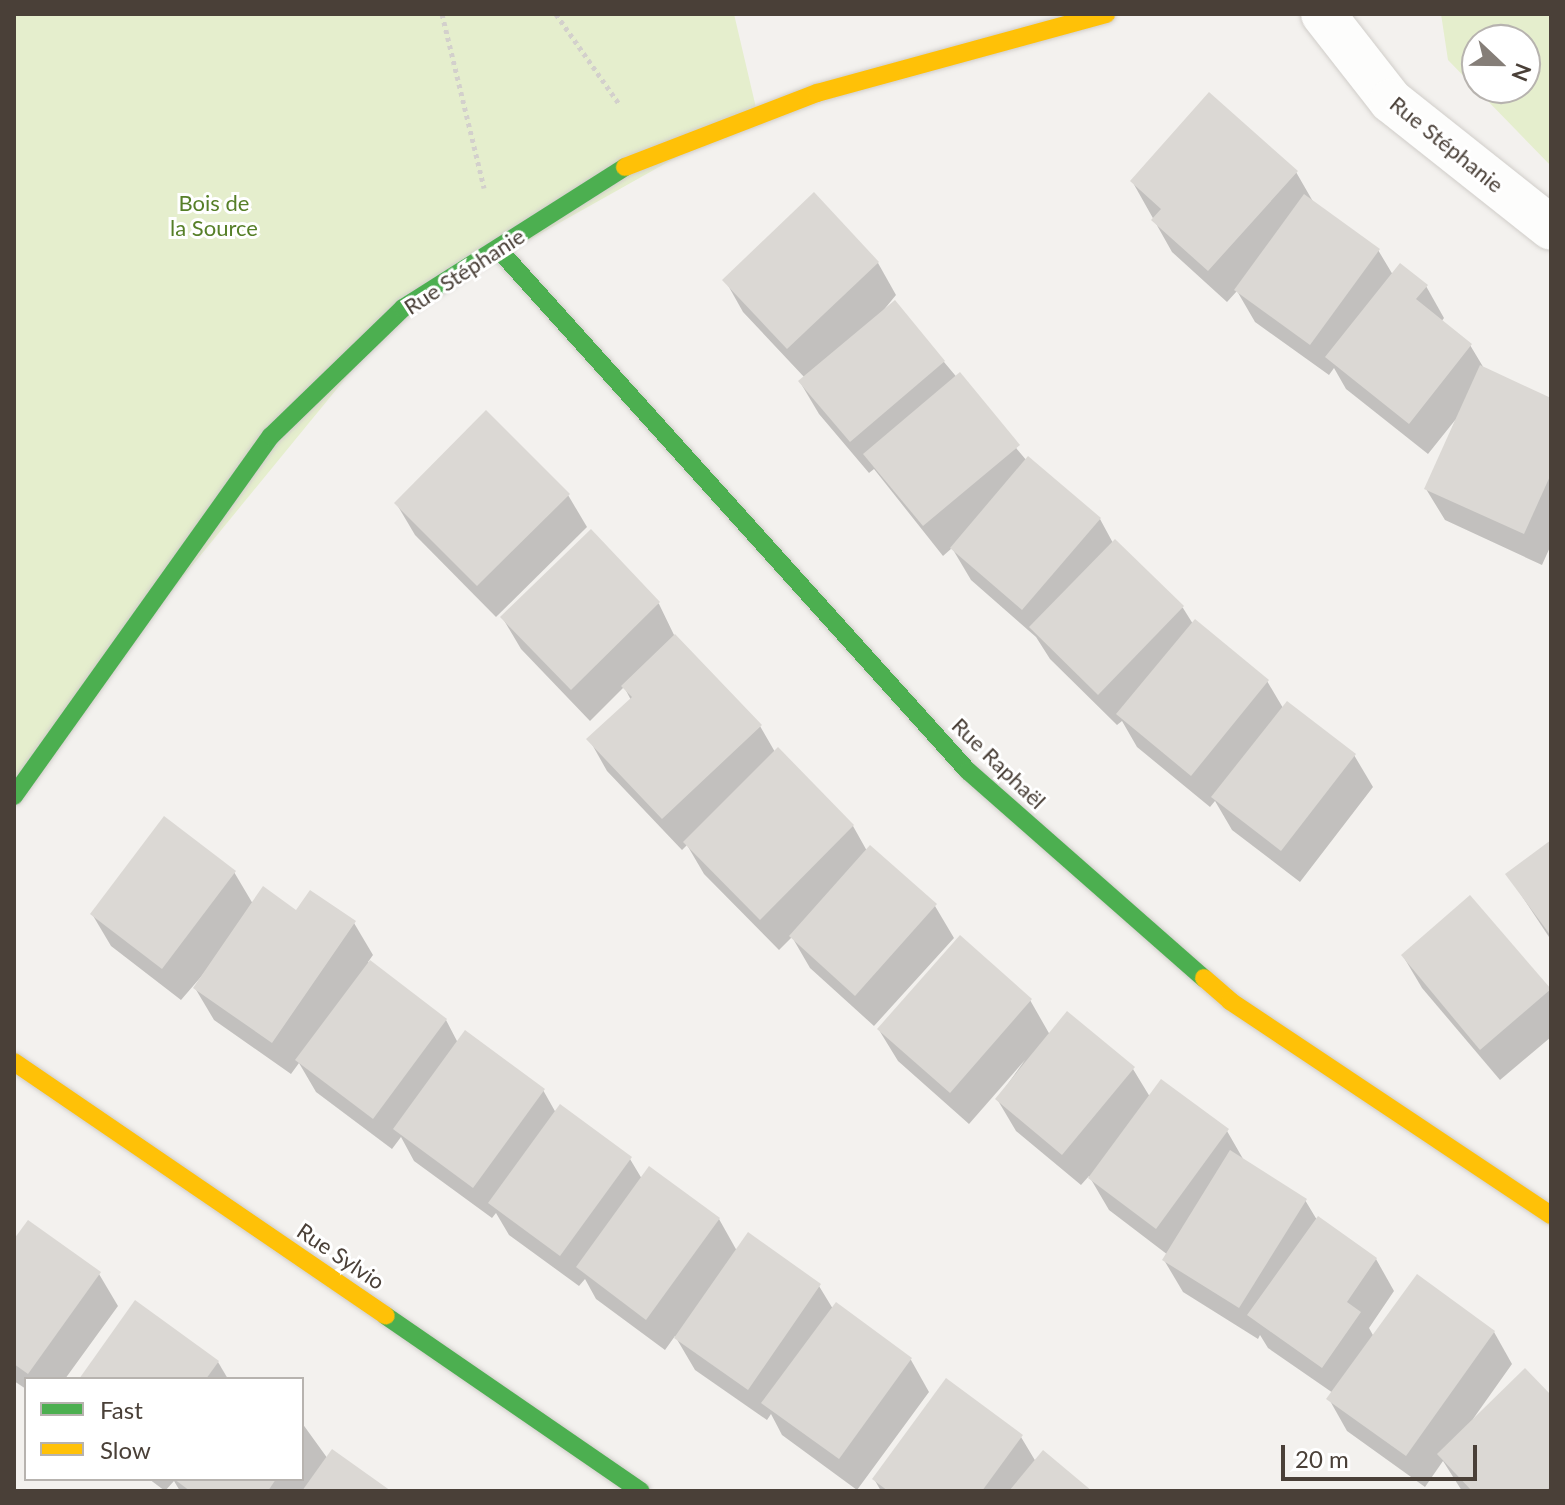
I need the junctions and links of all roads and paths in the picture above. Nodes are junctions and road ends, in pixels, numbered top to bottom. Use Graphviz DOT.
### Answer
graph roads {
  1 [pos="442,14"];
  2 [pos="556,14"];
  3 [pos="1106,14"];
  4 [pos="1323,14"];
  5 [pos="626,113"];
  6 [pos="1551,228"];
  7 [pos="499,250"];
  8 [pos="14,796"];
  9 [pos="14,1062"];
  10 [pos="1549,1208"];
  11 [pos="641,1491"];
  1 -- 7 [label="path"];
  2 -- 5 [label="path"];
  3 -- 7 [label="street, Rue Stéphanie"];
  4 -- 6 [label="street, Rue Stéphanie"];
  7 -- 8 [label="street, Rue Stéphanie"];
  7 -- 10 [label="street, Rue Raphaël"];
  9 -- 11 [label="street, Rue Sylvio"];
}
